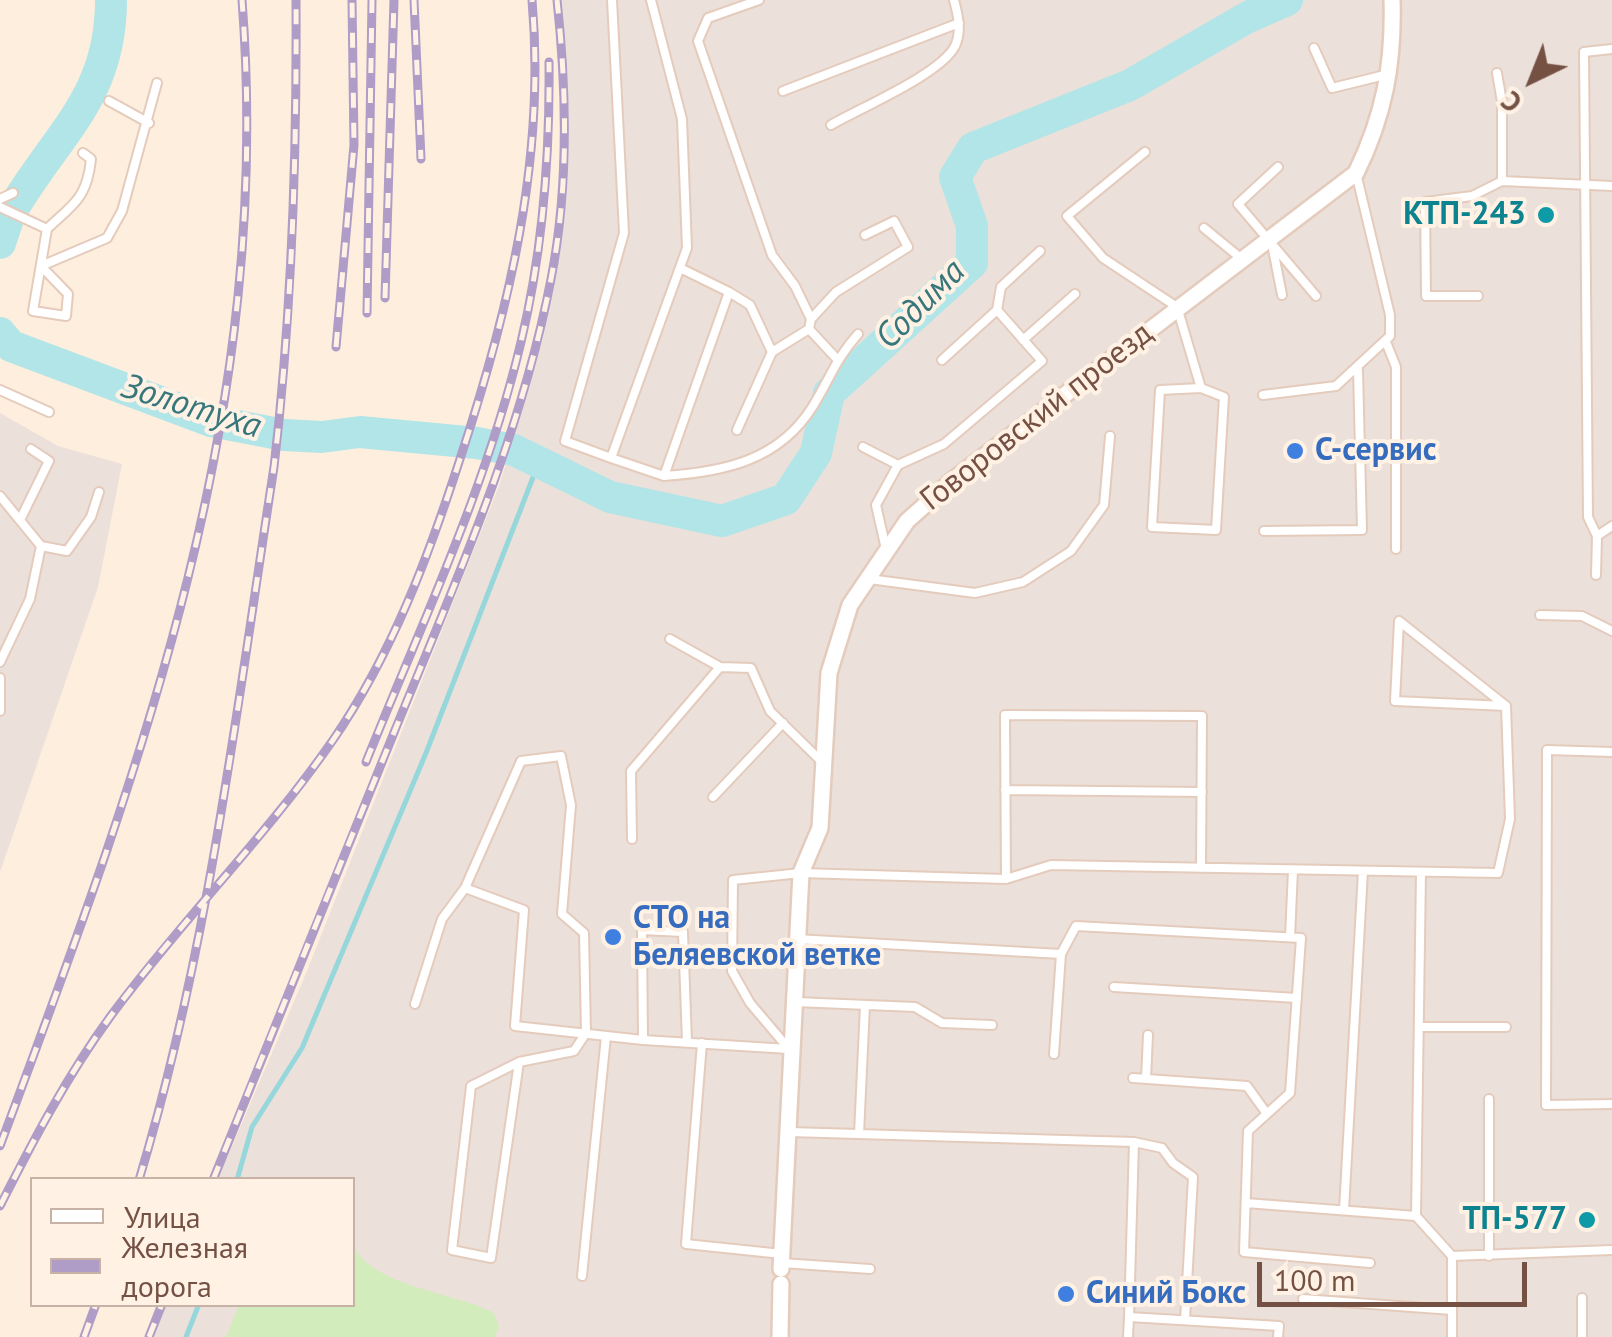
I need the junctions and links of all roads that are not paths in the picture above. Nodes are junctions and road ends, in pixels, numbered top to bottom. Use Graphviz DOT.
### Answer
graph roads {
  1 [pos="612,0"];
  2 [pos="652,0"];
  3 [pos="759,0"];
  4 [pos="954,0"];
  5 [pos="1392,0"];
  6 [pos="960,24"];
  7 [pos="1314,48"];
  8 [pos="1612,49"];
  9 [pos="1497,73"];
  10 [pos="1390,74"];
  11 [pos="157,84"];
  12 [pos="783,90"];
  13 [pos="109,101"];
  14 [pos="149,123"];
  15 [pos="831,125"];
  16 [pos="1145,152"];
  17 [pos="83,153"];
  18 [pos="1278,167"];
  19 [pos="1356,173"];
  20 [pos="1502,181"];
  21 [pos="1585,186"];
  22 [pos="1612,186"];
  23 [pos="14,192"];
  24 [pos="0,199"];
  25 [pos="0,206"];
  26 [pos="1204,228"];
  27 [pos="47,230"];
  28 [pos="865,235"];
  29 [pos="1271,239"];
  30 [pos="1040,250"];
  31 [pos="1242,260"];
  32 [pos="41,266"];
  33 [pos="680,268"];
  34 [pos="729,292"];
  35 [pos="1075,294"];
  36 [pos="1282,295"];
  37 [pos="1316,296"];
  38 [pos="1478,296"];
  39 [pos="1176,308"];
  40 [pos="997,310"];
  41 [pos="810,324"];
  42 [pos="858,334"];
  43 [pos="1024,340"];
  44 [pos="1386,342"];
  45 [pos="772,352"];
  46 [pos="836,358"];
  47 [pos="942,360"];
  48 [pos="1358,370"];
  49 [pos="1201,388"];
  50 [pos="0,390"];
  51 [pos="1264,394"];
  52 [pos="49,412"];
  53 [pos="737,430"];
  54 [pos="1110,436"];
  55 [pos="863,447"];
  56 [pos="31,449"];
  57 [pos="611,458"];
  58 [pos="898,465"];
  59 [pos="664,476"];
  60 [pos="99,492"];
  61 [pos="0,496"];
  62 [pos="20,520"];
  63 [pos="1612,526"];
  64 [pos="1264,531"];
  65 [pos="1597,536"];
  66 [pos="41,546"];
  67 [pos="886,550"];
  68 [pos="1396,550"];
  69 [pos="1596,575"];
  70 [pos="865,578"];
  71 [pos="1540,615"];
  72 [pos="1612,630"];
  73 [pos="670,639"];
  74 [pos="0,662"];
  75 [pos="720,667"];
  76 [pos="0,678"];
  77 [pos="1506,706"];
  78 [pos="0,712"];
  79 [pos="783,723"];
  80 [pos="1612,752"];
  81 [pos="822,762"];
  82 [pos="1005,790"];
  83 [pos="1202,792"];
  84 [pos="713,798"];
  85 [pos="632,838"];
  86 [pos="1201,868"];
  87 [pos="1292,870"];
  88 [pos="1363,871"];
  89 [pos="1421,872"];
  90 [pos="801,874"];
  91 [pos="1006,879"];
  92 [pos="465,888"];
  93 [pos="1290,937"];
  94 [pos="796,940"];
  95 [pos="1061,954"];
  96 [pos="1114,986"];
  97 [pos="1297,998"];
  98 [pos="792,1002"];
  99 [pos="415,1004"];
  100 [pos="865,1004"];
  101 [pos="992,1025"];
  102 [pos="1418,1027"];
  103 [pos="1506,1027"];
  104 [pos="586,1034"];
  105 [pos="1148,1035"];
  106 [pos="606,1036"];
  107 [pos="642,1040"];
  108 [pos="688,1042"];
  109 [pos="702,1044"];
  110 [pos="789,1049"];
  111 [pos="1054,1054"];
  112 [pos="519,1062"];
  113 [pos="1133,1078"];
  114 [pos="1146,1079"];
  115 [pos="1489,1099"];
  116 [pos="1612,1104"];
  117 [pos="1267,1114"];
  118 [pos="786,1132"];
  119 [pos="860,1134"];
  120 [pos="1134,1142"];
  121 [pos="1246,1203"];
  122 [pos="1344,1210"];
  123 [pos="1416,1216"];
  124 [pos="1612,1250"];
  125 [pos="1452,1256"];
  126 [pos="1489,1256"];
  127 [pos="1370,1263"];
  128 [pos="781,1267"];
  129 [pos="870,1270"];
  130 [pos="582,1276"];
  131 [pos="1582,1298"];
  132 [pos="1303,1299"];
  133 [pos="1452,1310"];
  134 [pos="1129,1317"];
  135 [pos="1185,1320"];
  136 [pos="780,1337"];
  137 [pos="1128,1337"];
  138 [pos="1278,1337"];
  139 [pos="1452,1337"];
  140 [pos="1582,1337"];
  1 -- 57 [label="lane"];
  2 -- 33 [label="lane"];
  3 -- 41 [label="lane"];
  4 -- 6 [label="lane"];
  5 -- 10 [label="street, Говоровский проезд"];
  6 -- 12 [label="lane"];
  6 -- 15 [label="lane"];
  7 -- 10 [label="lane"];
  8 -- 21 [label="lane"];
  9 -- 20 [label="lane"];
  10 -- 19 [label="street, Говоровский проезд"];
  11 -- 14 [label="lane"];
  13 -- 14 [label="lane"];
  14 -- 32 [label="lane"];
  16 -- 39 [label="lane"];
  17 -- 27 [label="lane"];
  18 -- 29 [label="lane"];
  19 -- 29 [label="street, Говоровский проезд"];
  19 -- 44 [label="lane"];
  20 -- 21 [label="lane"];
  20 -- 38 [label="lane"];
  21 -- 22 [label="lane"];
  21 -- 65 [label="lane"];
  23 -- 24 [label="lane"];
  25 -- 27 [label="lane"];
  26 -- 31 [label="lane"];
  27 -- 32 [label="lane"];
  28 -- 41 [label="lane"];
  29 -- 31 [label="street, Говоровский проезд"];
  29 -- 36 [label="lane"];
  29 -- 37 [label="lane"];
  30 -- 40 [label="lane"];
  31 -- 39 [label="street, Говоровский проезд"];
  32 -- 32 [label="lane"];
  33 -- 34 [label="lane"];
  33 -- 57 [label="lane"];
  34 -- 45 [label="lane"];
  34 -- 59 [label="lane"];
  35 -- 43 [label="lane"];
  39 -- 49 [label="lane"];
  39 -- 67 [label="street, Говоровский проезд"];
  40 -- 43 [label="lane"];
  40 -- 47 [label="lane"];
  41 -- 45 [label="lane"];
  41 -- 46 [label="lane"];
  42 -- 46 [label="lane"];
  43 -- 58 [label="lane"];
  44 -- 48 [label="lane"];
  44 -- 68 [label="lane"];
  45 -- 53 [label="lane"];
  46 -- 59 [label="lane"];
  48 -- 51 [label="lane"];
  48 -- 64 [label="lane"];
  49 -- 49 [label="lane"];
  50 -- 52 [label="lane"];
  54 -- 70 [label="lane"];
  55 -- 58 [label="lane"];
  56 -- 62 [label="lane"];
  57 -- 59 [label="lane"];
  58 -- 67 [label="lane"];
  60 -- 66 [label="lane"];
  61 -- 62 [label="lane"];
  62 -- 66 [label="lane"];
  63 -- 65 [label="lane"];
  65 -- 69 [label="lane"];
  66 -- 74 [label="lane"];
  67 -- 70 [label="street, Говоровский проезд"];
  70 -- 81 [label="street, Говоровский проезд"];
  71 -- 72 [label="lane"];
  73 -- 75 [label="lane"];
  75 -- 79 [label="lane"];
  75 -- 85 [label="lane"];
  76 -- 78 [label="lane"];
  77 -- 77 [label="lane"];
  77 -- 89 [label="lane"];
  79 -- 81 [label="lane"];
  79 -- 84 [label="lane"];
  80 -- 116 [label="lane"];
  81 -- 90 [label="street, Говоровский проезд"];
  82 -- 83 [label="lane"];
  82 -- 83 [label="lane"];
  82 -- 91 [label="lane"];
  83 -- 86 [label="lane"];
  86 -- 87 [label="lane"];
  86 -- 91 [label="lane"];
  87 -- 88 [label="lane"];
  87 -- 93 [label="lane"];
  88 -- 89 [label="lane"];
  88 -- 122 [label="lane"];
  89 -- 102 [label="lane"];
  90 -- 91 [label="lane"];
  90 -- 94 [label="street, Говоровский проезд"];
  90 -- 110 [label="lane"];
  92 -- 99 [label="lane"];
  92 -- 104 [label="lane"];
  92 -- 104 [label="lane"];
  93 -- 95 [label="lane"];
  93 -- 97 [label="lane"];
  94 -- 95 [label="lane"];
  94 -- 98 [label="street, Говоровский проезд"];
  95 -- 111 [label="lane"];
  96 -- 97 [label="lane"];
  97 -- 117 [label="lane"];
  98 -- 100 [label="lane"];
  98 -- 110 [label="street, Говоровский проезд"];
  100 -- 101 [label="lane"];
  100 -- 119 [label="lane"];
  102 -- 103 [label="lane"];
  102 -- 123 [label="lane"];
  104 -- 106 [label="lane"];
  104 -- 112 [label="lane"];
  105 -- 114 [label="lane"];
  106 -- 107 [label="lane"];
  106 -- 130 [label="lane"];
  107 -- 108 [label="lane"];
  107 -- 108 [label="lane"];
  108 -- 109 [label="lane"];
  109 -- 110 [label="lane"];
  109 -- 128 [label="lane"];
  110 -- 118 [label="street, Говоровский проезд"];
  112 -- 112 [label="lane"];
  113 -- 114 [label="lane"];
  114 -- 117 [label="lane"];
  115 -- 126 [label="lane"];
  117 -- 121 [label="lane"];
  118 -- 119 [label="lane"];
  118 -- 128 [label="street, Говоровский проезд"];
  119 -- 120 [label="lane"];
  120 -- 134 [label="lane"];
  120 -- 135 [label="lane"];
  121 -- 122 [label="lane"];
  121 -- 127 [label="lane"];
  122 -- 123 [label="lane"];
  123 -- 125 [label="lane"];
  124 -- 126 [label="lane"];
  125 -- 126 [label="lane"];
  125 -- 133 [label="lane"];
  128 -- 129 [label="lane"];
  128 -- 136 [label="street, Говоровский проезд"];
  131 -- 140 [label="lane"];
  132 -- 133 [label="lane"];
  133 -- 139 [label="lane"];
  134 -- 135 [label="lane"];
  134 -- 137 [label="lane"];
  135 -- 138 [label="lane"];
}
